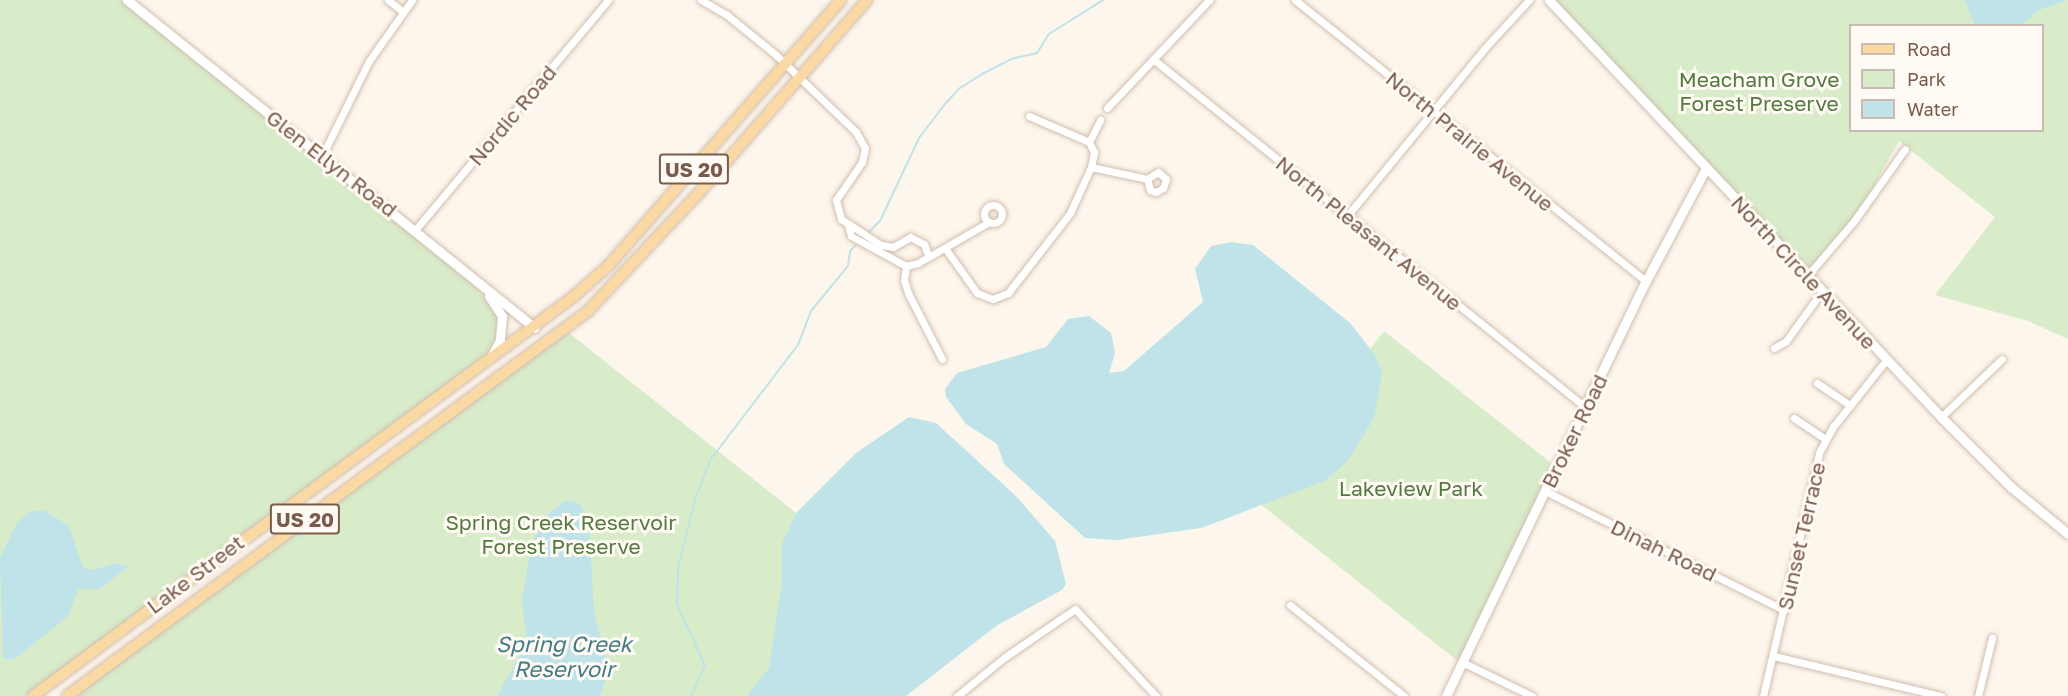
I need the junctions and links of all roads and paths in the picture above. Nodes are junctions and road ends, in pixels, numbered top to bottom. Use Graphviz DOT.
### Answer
graph roads {
  1 [pos="127,0"];
  2 [pos="388,0"];
  3 [pos="412,0"];
  4 [pos="608,0"];
  5 [pos="701,0"];
  6 [pos="841,0"];
  7 [pos="867,0"];
  8 [pos="1209,0"];
  9 [pos="1295,0"];
  10 [pos="1529,0"];
  11 [pos="1549,0"];
  12 [pos="402,11"];
  13 [pos="1153,59"];
  14 [pos="785,64"];
  15 [pos="800,78"];
  16 [pos="1107,108"];
  17 [pos="1432,111"];
  18 [pos="1029,116"];
  19 [pos="1100,120"];
  20 [pos="1089,142"];
  21 [pos="1905,149"];
  22 [pos="322,156"];
  23 [pos="1091,166"];
  24 [pos="1706,168"];
  25 [pos="1147,179"];
  26 [pos="1347,216"];
  27 [pos="989,222"];
  28 [pos="848,224"];
  29 [pos="416,229"];
  30 [pos="945,248"];
  31 [pos="928,255"];
  32 [pos="906,266"];
  33 [pos="1808,275"];
  34 [pos="1646,281"];
  35 [pos="480,285"];
  36 [pos="1822,291"];
  37 [pos="536,328"];
  38 [pos="543,344"];
  39 [pos="1774,348"];
  40 [pos="942,359"];
  41 [pos="1887,359"];
  42 [pos="2002,359"];
  43 [pos="488,362"];
  44 [pos="1817,382"];
  45 [pos="1850,405"];
  46 [pos="1585,407"];
  47 [pos="1941,417"];
  48 [pos="1794,418"];
  49 [pos="1826,439"];
  50 [pos="1545,491"];
  51 [pos="2068,534"];
  52 [pos="1290,605"];
  53 [pos="1784,610"];
  54 [pos="124,627"];
  55 [pos="1992,638"];
  56 [pos="136,644"];
  57 [pos="1774,656"];
  58 [pos="1462,662"];
  59 [pos="33,696"];
  60 [pos="67,696"];
  61 [pos="957,696"];
  62 [pos="1156,696"];
  63 [pos="1404,696"];
  64 [pos="1446,696"];
  65 [pos="1532,696"];
  66 [pos="1763,696"];
  67 [pos="1941,696"];
  68 [pos="1978,696"];
  1 -- 22 [label="street, Glen Ellyn Road"];
  2 -- 12 [label="street"];
  3 -- 12 [label="street"];
  4 -- 29 [label="street, Nordic Road"];
  5 -- 14 [label="street"];
  6 -- 14 [label="main road, US 20"];
  7 -- 15 [label="main road, US 20"];
  8 -- 13 [label="street"];
  9 -- 17 [label="street, North Prairie Avenue"];
  10 -- 17 [label="street"];
  11 -- 24 [label="street, North Circle Avenue"];
  12 -- 22 [label="street"];
  13 -- 16 [label="street"];
  13 -- 26 [label="street, North Pleasant Avenue"];
  14 -- 15 [label="street"];
  14 -- 37 [label="main road, US 20"];
  15 -- 28 [label="street"];
  15 -- 38 [label="main road, US 20"];
  17 -- 26 [label="street"];
  17 -- 34 [label="street, North Prairie Avenue"];
  18 -- 20 [label="street"];
  19 -- 20 [label="street"];
  20 -- 23 [label="street"];
  21 -- 33 [label="street"];
  22 -- 29 [label="street, Glen Ellyn Road"];
  23 -- 25 [label="street"];
  23 -- 30 [label="street"];
  24 -- 33 [label="street, North Circle Avenue"];
  24 -- 34 [label="street, Broker Road"];
  26 -- 46 [label="street, North Pleasant Avenue"];
  27 -- 30 [label="street"];
  28 -- 31 [label="street"];
  28 -- 32 [label="street"];
  29 -- 35 [label="street, Glen Ellyn Road"];
  30 -- 31 [label="street"];
  31 -- 32 [label="street"];
  32 -- 40 [label="street"];
  33 -- 36 [label="street, North Circle Avenue"];
  34 -- 46 [label="street, Broker Road"];
  35 -- 37 [label="street, Glen Ellyn Road"];
  35 -- 43 [label="street"];
  36 -- 39 [label="street"];
  36 -- 41 [label="street, North Circle Avenue"];
  37 -- 38 [label="main road"];
  37 -- 43 [label="main road, Lake Street / US 20"];
  38 -- 56 [label="main road, Lake Street / US 20"];
  41 -- 45 [label="street, Sunset Terrace"];
  41 -- 47 [label="street, North Circle Avenue"];
  42 -- 47 [label="street"];
  43 -- 54 [label="main road, Lake Street / US 20"];
  44 -- 45 [label="street"];
  45 -- 49 [label="street, Sunset Terrace"];
  46 -- 50 [label="street, Broker Road"];
  47 -- 51 [label="street, North Circle Avenue"];
  48 -- 49 [label="street"];
  49 -- 53 [label="street, Sunset Terrace"];
  50 -- 53 [label="street, Dinah Road"];
  50 -- 58 [label="street, Broker Road"];
  52 -- 63 [label="street"];
  53 -- 57 [label="street, Sunset Terrace"];
  54 -- 56 [label="main road"];
  54 -- 59 [label="main road, Lake Street / US 20"];
  55 -- 68 [label="street"];
  56 -- 60 [label="main road, Lake Street / US 20"];
  57 -- 66 [label="street, Sunset Terrace"];
  57 -- 67 [label="street"];
  58 -- 64 [label="street, Broker Road"];
  58 -- 65 [label="street"];
  61 -- 62 [label="street"];
}
